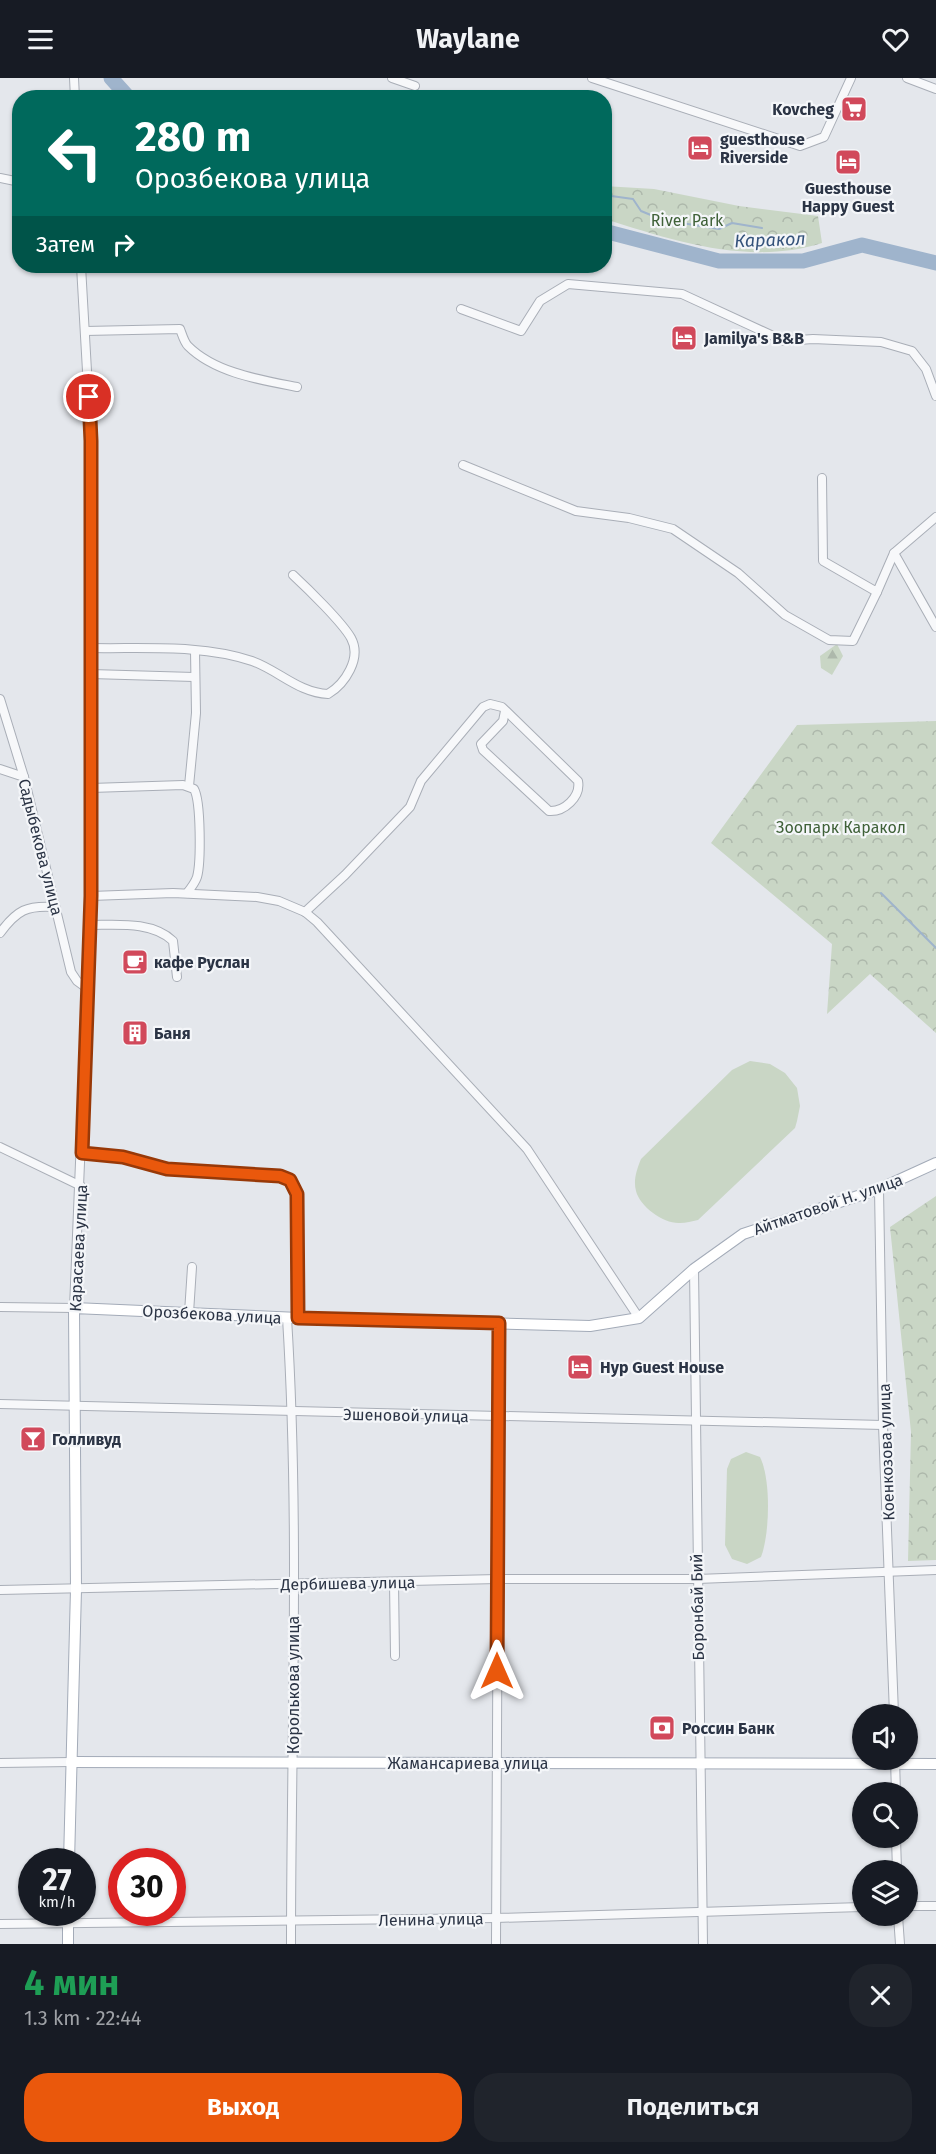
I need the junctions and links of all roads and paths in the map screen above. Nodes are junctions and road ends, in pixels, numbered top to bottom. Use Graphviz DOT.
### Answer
graph roads {
  1 [pos="392,78"];
  2 [pos="592,78"];
  3 [pos="850,78"];
  4 [pos="907,78"];
  5 [pos="415,86"];
  6 [pos="936,88"];
  7 [pos="81,273"];
  8 [pos="461,309"];
  9 [pos="85,331"];
  10 [pos="297,387"];
  11 [pos="936,396"];
  12 [pos="463,465"];
  13 [pos="822,478"];
  14 [pos="936,517"];
  15 [pos="894,553"];
  16 [pos="293,575"];
  17 [pos="877,592"];
  18 [pos="936,627"];
  19 [pos="91,648"];
  20 [pos="195,651"];
  21 [pos="91,674"];
  22 [pos="194,677"];
  23 [pos="0,699"];
  24 [pos="505,711"];
  25 [pos="0,769"];
  26 [pos="24,777"];
  27 [pos="189,786"];
  28 [pos="91,788"];
  29 [pos="187,893"];
  30 [pos="91,896"];
  31 [pos="55,907"];
  32 [pos="305,912"];
  33 [pos="90,925"];
  34 [pos="0,933"];
  35 [pos="177,977"];
  36 [pos="88,989"];
  37 [pos="0,1147"];
  38 [pos="82,1153"];
  39 [pos="936,1163"];
  40 [pos="81,1186"];
  41 [pos="879,1190"];
  42 [pos="192,1267"];
  43 [pos="694,1269"];
  44 [pos="0,1307"];
  45 [pos="74,1308"];
  46 [pos="189,1313"];
  47 [pos="639,1317"];
  48 [pos="293,1318"];
  49 [pos="499,1323"];
  50 [pos="0,1404"];
  51 [pos="73,1406"];
  52 [pos="293,1413"];
  53 [pos="498,1417"];
  54 [pos="696,1421"];
  55 [pos="883,1425"];
  56 [pos="936,1570"];
  57 [pos="890,1571"];
  58 [pos="498,1579"];
  59 [pos="697,1580"];
  60 [pos="394,1582"];
  61 [pos="293,1584"];
  62 [pos="76,1589"];
  63 [pos="0,1590"];
  64 [pos="395,1656"];
  65 [pos="894,1704"];
  66 [pos="70,1762"];
  67 [pos="294,1762"];
  68 [pos="0,1763"];
  69 [pos="852,1763"];
  70 [pos="497,1764"];
  71 [pos="918,1764"];
  72 [pos="936,1764"];
  73 [pos="700,1765"];
  74 [pos="69,1848"];
  75 [pos="918,1906"];
  76 [pos="936,1906"];
  77 [pos="852,1907"];
  78 [pos="702,1911"];
  79 [pos="96,1918"];
  80 [pos="496,1918"];
  81 [pos="291,1921"];
  82 [pos="18,1922"];
  83 [pos="0,1924"];
  84 [pos="68,1926"];
  85 [pos="899,1926"];
  86 [pos="68,1944"];
  87 [pos="291,1944"];
  88 [pos="496,1944"];
  89 [pos="703,1944"];
  90 [pos="900,1944"];
  1 -- 5 [label="street"];
  2 -- 3 [label="street"];
  4 -- 6 [label="street"];
  7 -- 9 [label="street, Карасаева улица"];
  8 -- 11 [label="street"];
  9 -- 10 [label="street"];
  9 -- 19 [label="street, Карасаева улица"];
  12 -- 17 [label="street"];
  13 -- 17 [label="street"];
  14 -- 15 [label="street"];
  15 -- 17 [label="street"];
  15 -- 18 [label="street"];
  16 -- 20 [label="street"];
  19 -- 20 [label="street"];
  19 -- 21 [label="street, Карасаева улица"];
  20 -- 22 [label="street"];
  21 -- 22 [label="street"];
  21 -- 28 [label="street, Карасаева улица"];
  22 -- 27 [label="street"];
  23 -- 26 [label="street, Садыбекова улица"];
  24 -- 24 [label="street"];
  24 -- 32 [label="street"];
  25 -- 26 [label="street"];
  26 -- 31 [label="street, Садыбекова улица"];
  27 -- 28 [label="street"];
  27 -- 29 [label="street"];
  28 -- 30 [label="street, Карасаева улица"];
  29 -- 30 [label="street"];
  29 -- 32 [label="street"];
  30 -- 33 [label="street, Карасаева улица"];
  31 -- 34 [label="street"];
  31 -- 36 [label="street, Садыбекова улица"];
  32 -- 47 [label="street"];
  33 -- 35 [label="street"];
  33 -- 36 [label="street, Карасаева улица"];
  36 -- 38 [label="street, Карасаева улица"];
  37 -- 40 [label="street"];
  38 -- 40 [label="street, Карасаева улица"];
  38 -- 48 [label="street, Королькова улица"];
  39 -- 41 [label="main road, Айтматовой Н. улица"];
  40 -- 45 [label="street, Карасаева улица"];
  41 -- 43 [label="main road, Айтматовой Н. улица"];
  41 -- 55 [label="street, Коенкозова улица"];
  42 -- 46 [label="street"];
  43 -- 47 [label="main road, Айтматовой Н. улица"];
  43 -- 54 [label="street, Боронбай Бий"];
  44 -- 45 [label="street, Орозбекова улица"];
  45 -- 46 [label="main road, Орозбекова улица"];
  45 -- 51 [label="main road, Карасаева улица"];
  46 -- 48 [label="main road, Орозбекова улица"];
  47 -- 49 [label="main road, Орозбекова улица"];
  48 -- 49 [label="main road, Орозбекова улица"];
  48 -- 52 [label="street, Королькова улица"];
  49 -- 53 [label="street"];
  50 -- 51 [label="street, Эшеновой улица"];
  51 -- 52 [label="street, Эшеновой улица"];
  51 -- 62 [label="main road, Карасаева улица"];
  52 -- 53 [label="street, Эшеновой улица"];
  52 -- 61 [label="street, Королькова улица"];
  53 -- 54 [label="street, Эшеновой улица"];
  53 -- 58 [label="street"];
  54 -- 55 [label="street, Эшеновой улица"];
  54 -- 59 [label="street, Боронбай Бий"];
  55 -- 57 [label="street, Коенкозова улица"];
  56 -- 57 [label="street"];
  57 -- 59 [label="street, Дербишева улица"];
  57 -- 65 [label="street, Коенкозова улица"];
  58 -- 59 [label="street, Дербишева улица"];
  58 -- 60 [label="street, Дербишева улица"];
  58 -- 70 [label="street"];
  59 -- 73 [label="street, Боронбай Бий"];
  60 -- 61 [label="street, Дербишева улица"];
  60 -- 64 [label="street"];
  61 -- 62 [label="street, Дербишева улица"];
  61 -- 67 [label="street, Королькова улица"];
  62 -- 63 [label="street, Дербишева улица"];
  62 -- 66 [label="main road, Карасаева улица"];
  66 -- 67 [label="main road, Жамансариева улица"];
  66 -- 68 [label="street, Жамансариева улица"];
  66 -- 74 [label="main road, Карасаева улица"];
  67 -- 70 [label="main road, Жамансариева улица"];
  67 -- 81 [label="street, Королькова улица"];
  69 -- 73 [label="main road, Жамансариева улица"];
  70 -- 73 [label="main road, Жамансариева улица"];
  70 -- 80 [label="street"];
  71 -- 72 [label="main road, Жамансариева улица"];
  73 -- 78 [label="street, Боронбай Бий"];
  75 -- 76 [label="street"];
  77 -- 78 [label="street, Ленина улица"];
  78 -- 80 [label="street, Ленина улица"];
  78 -- 89 [label="street, Боронбай Бий"];
  79 -- 81 [label="street, Ленина улица"];
  80 -- 81 [label="street, Ленина улица"];
  80 -- 88 [label="street"];
  81 -- 87 [label="street, Королькова улица"];
  82 -- 83 [label="street, Ленина улица"];
  84 -- 86 [label="main road"];
  85 -- 90 [label="street"];
}
